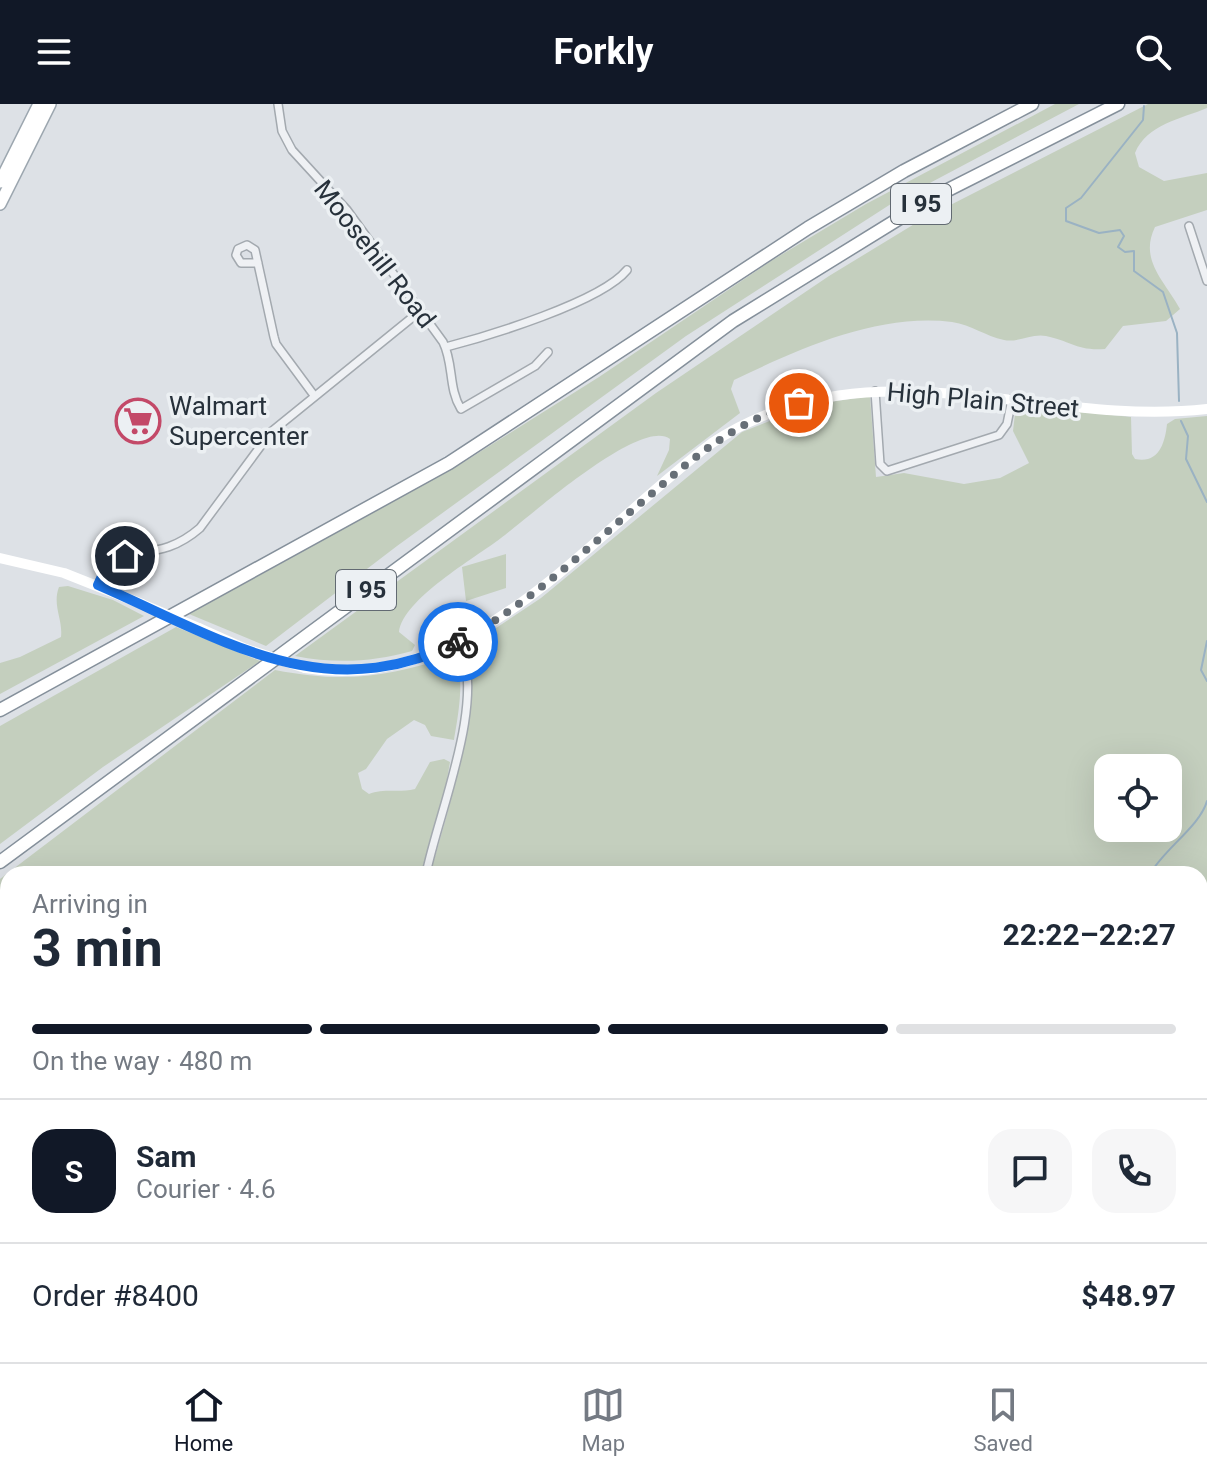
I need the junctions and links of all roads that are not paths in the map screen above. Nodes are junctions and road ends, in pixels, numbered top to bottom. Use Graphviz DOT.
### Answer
graph roads {
  1 [pos="39,104"];
  2 [pos="50,104"];
  3 [pos="278,104"];
  4 [pos="1032,104"];
  5 [pos="1118,104"];
  6 [pos="0,182"];
  7 [pos="0,204"];
  8 [pos="1189,226"];
  9 [pos="258,263"];
  10 [pos="627,270"];
  11 [pos="1207,281"];
  12 [pos="419,312"];
  13 [pos="446,347"];
  14 [pos="548,352"];
  15 [pos="875,391"];
  16 [pos="313,394"];
  17 [pos="1012,399"];
  18 [pos="1207,409"];
  19 [pos="0,558"];
  20 [pos="98,585"];
  21 [pos="460,641"];
  22 [pos="0,710"];
  23 [pos="0,862"];
  24 [pos="428,866"];
  1 -- 6 [label="main road"];
  2 -- 7 [label="main road"];
  3 -- 12 [label="street, Moosehill Road"];
  4 -- 22 [label="highway, I 95"];
  5 -- 23 [label="highway, I 95"];
  8 -- 11 [label="street"];
  9 -- 16 [label="street"];
  10 -- 13 [label="street"];
  12 -- 13 [label="street, Moosehill Road"];
  12 -- 16 [label="street"];
  13 -- 14 [label="street, Moosehill Road"];
  15 -- 17 [label="main road, High Plain Street"];
  15 -- 17 [label="street"];
  15 -- 21 [label="main road, High Plain Street"];
  16 -- 20 [label="street"];
  17 -- 18 [label="main road, High Plain Street"];
  19 -- 20 [label="main road, High Plain Street"];
  20 -- 21 [label="main road, High Plain Street, bridge"];
  21 -- 24 [label="street"];
}
